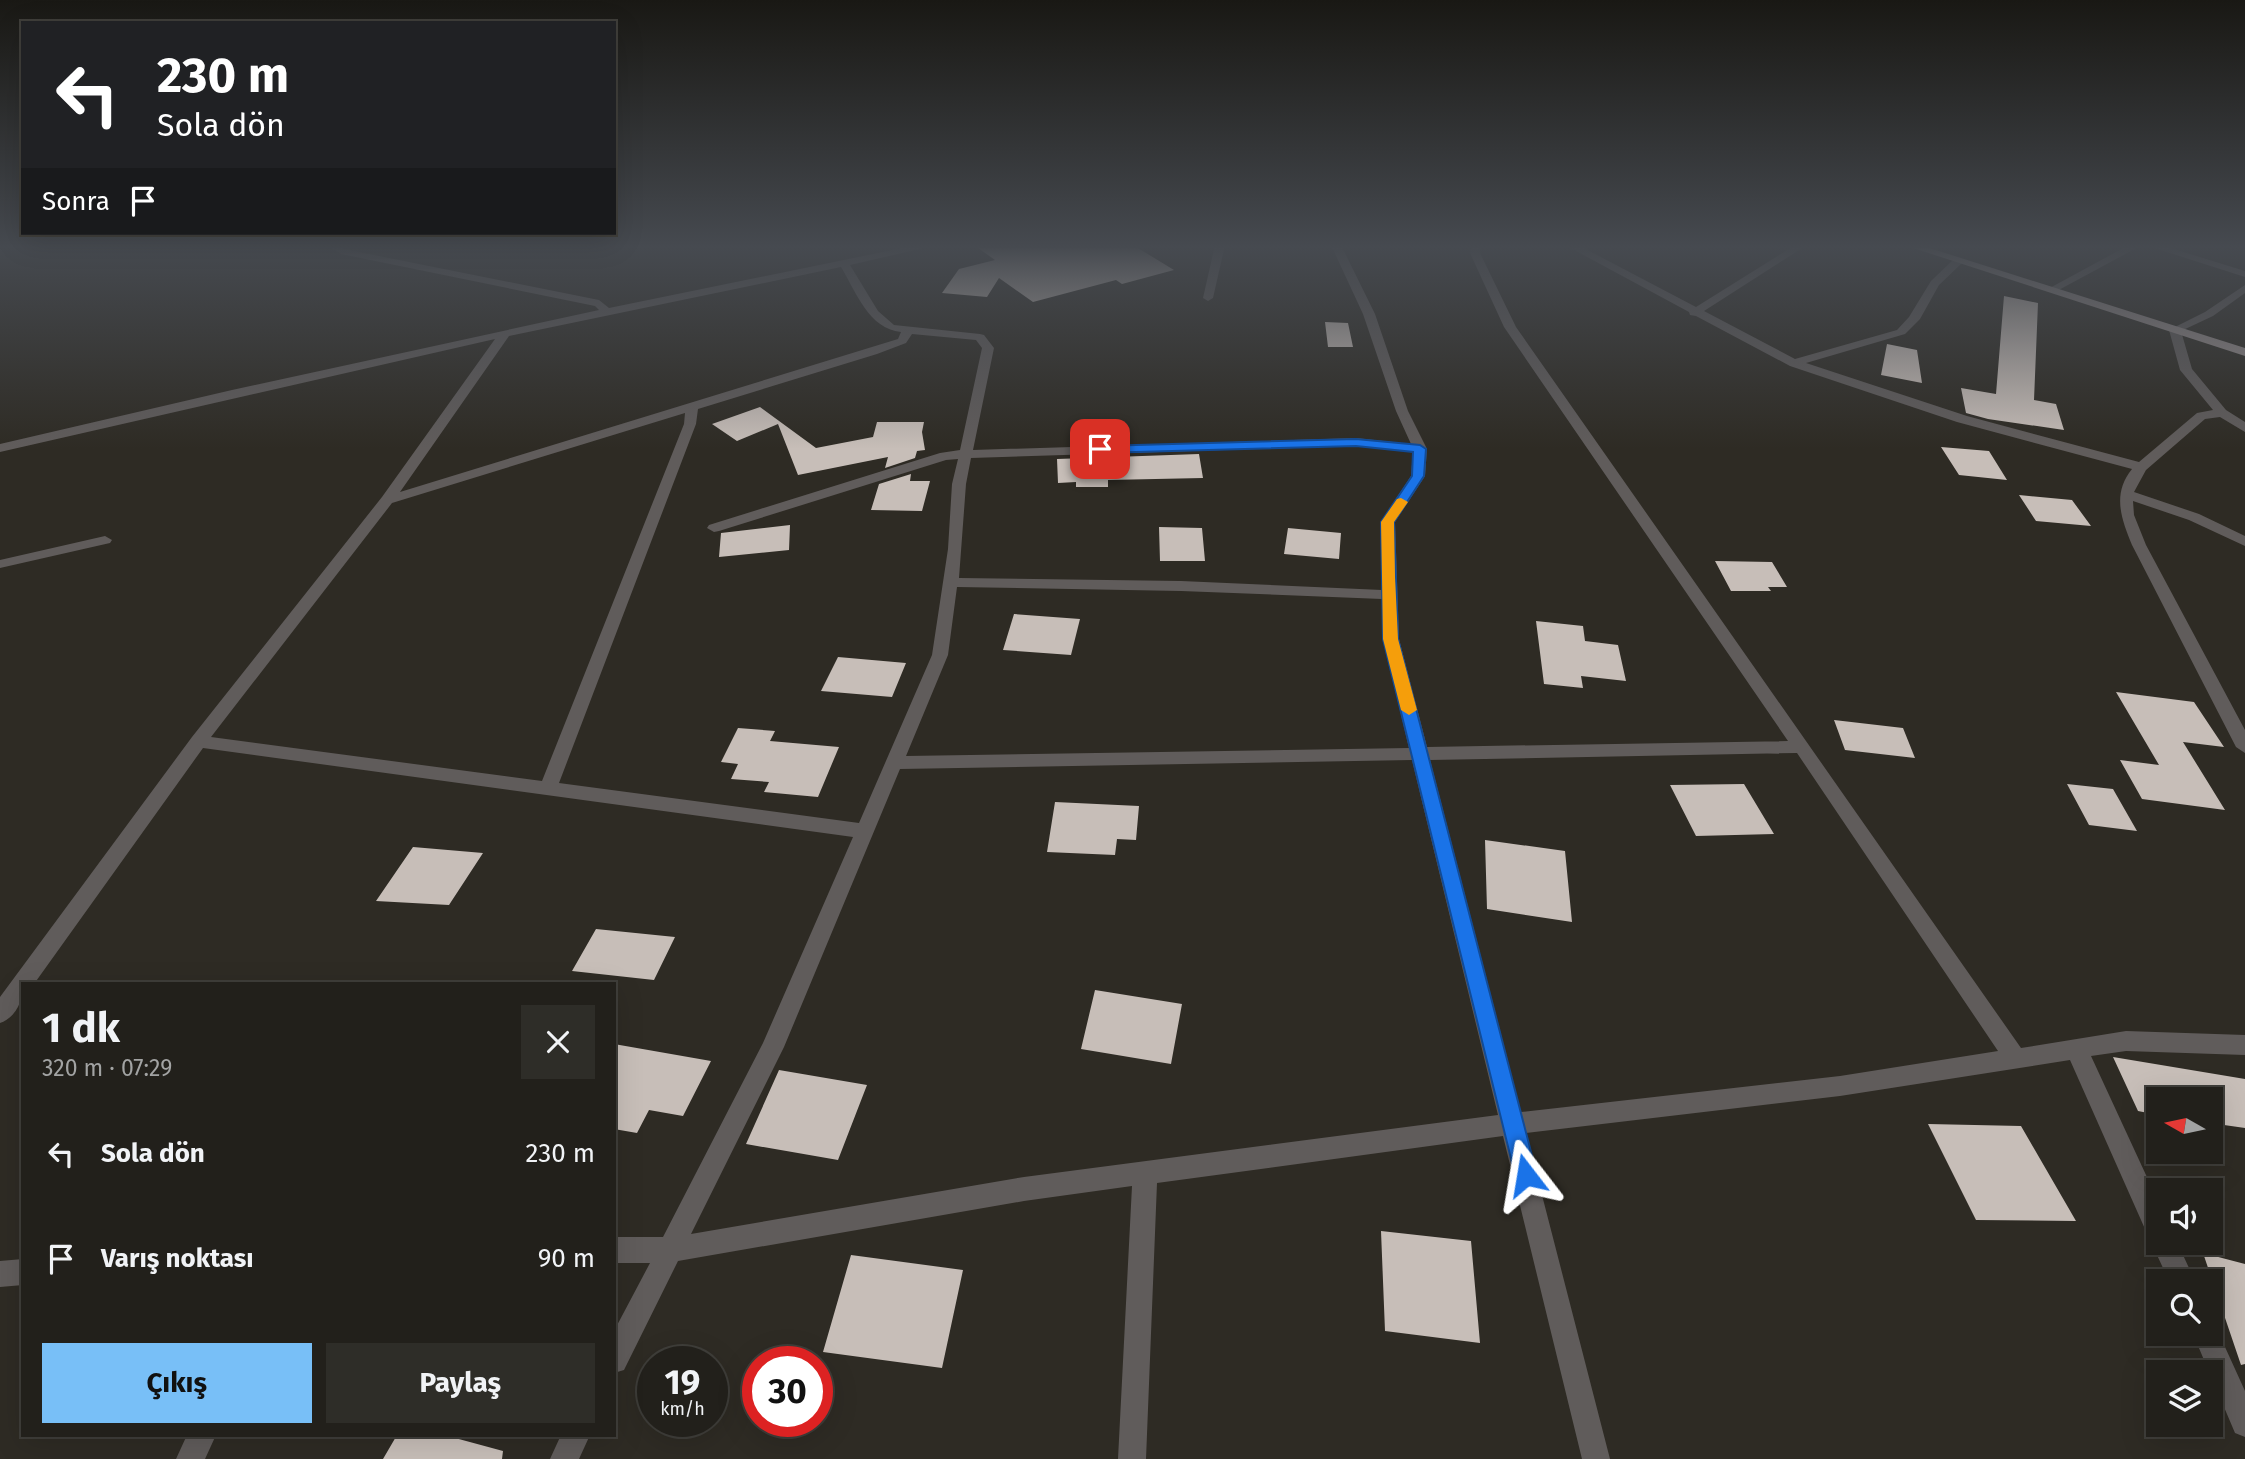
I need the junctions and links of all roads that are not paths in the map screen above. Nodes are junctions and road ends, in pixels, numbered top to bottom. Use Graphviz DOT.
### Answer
graph roads {
  1 [pos="607,313"];
  2 [pos="874,313"];
  3 [pos="1369,313"];
  4 [pos="1503,313"];
  5 [pos="1694,313"];
  6 [pos="1917,313"];
  7 [pos="2123,313"];
  8 [pos="2210,313"];
  9 [pos="2175,330"];
  10 [pos="908,331"];
  11 [pos="504,335"];
  12 [pos="2245,352"];
  13 [pos="1794,363"];
  14 [pos="692,407"];
  15 [pos="2222,413"];
  16 [pos="2245,428"];
  17 [pos="0,448"];
  18 [pos="1420,449"];
  19 [pos="964,454"];
  20 [pos="2141,467"];
  21 [pos="2126,494"];
  22 [pos="387,500"];
  23 [pos="713,528"];
  24 [pos="106,540"];
  25 [pos="2245,542"];
  26 [pos="0,564"];
  27 [pos="951,582"];
  28 [pos="1389,595"];
  29 [pos="198,741"];
  30 [pos="1802,747"];
  31 [pos="2245,747"];
  32 [pos="1419,753"];
  33 [pos="892,764"];
  34 [pos="548,788"];
  35 [pos="863,831"];
  36 [pos="23,982"];
  37 [pos="21,985"];
  38 [pos="0,1014"];
  39 [pos="2245,1045"];
  40 [pos="2076,1049"];
  41 [pos="2016,1059"];
  42 [pos="1514,1124"];
  43 [pos="1145,1173"];
  44 [pos="2146,1203"];
  45 [pos="616,1250"];
  46 [pos="670,1250"];
  47 [pos="21,1272"];
  48 [pos="0,1273"];
  49 [pos="2211,1346"];
  50 [pos="616,1356"];
  51 [pos="2245,1423"];
  52 [pos="201,1437"];
  53 [pos="575,1437"];
  54 [pos="190,1459"];
  55 [pos="564,1459"];
  56 [pos="1132,1459"];
  57 [pos="1596,1459"];
  1 -- 11 [label="street"];
  2 -- 10 [label="street"];
  3 -- 18 [label="street"];
  4 -- 30 [label="street"];
  5 -- 13 [label="street"];
  6 -- 13 [label="street"];
  7 -- 9 [label="main road"];
  8 -- 9 [label="street"];
  9 -- 12 [label="main road"];
  9 -- 15 [label="street"];
  10 -- 14 [label="street"];
  10 -- 19 [label="street"];
  11 -- 17 [label="street"];
  11 -- 22 [label="street"];
  13 -- 20 [label="street"];
  14 -- 22 [label="street"];
  14 -- 34 [label="street"];
  15 -- 16 [label="street"];
  15 -- 20 [label="street"];
  18 -- 19 [label="street"];
  18 -- 28 [label="street"];
  19 -- 23 [label="street"];
  19 -- 27 [label="street"];
  20 -- 21 [label="street"];
  21 -- 25 [label="street"];
  21 -- 31 [label="street"];
  22 -- 29 [label="street"];
  24 -- 26 [label="street"];
  27 -- 28 [label="street"];
  27 -- 33 [label="street"];
  28 -- 32 [label="street"];
  29 -- 34 [label="street"];
  29 -- 36 [label="street"];
  30 -- 32 [label="street"];
  30 -- 41 [label="street"];
  32 -- 33 [label="street"];
  32 -- 42 [label="street"];
  33 -- 35 [label="street"];
  34 -- 35 [label="street"];
  35 -- 46 [label="street"];
  37 -- 38 [label="street"];
  39 -- 40 [label="street"];
  40 -- 41 [label="street"];
  40 -- 44 [label="street"];
  41 -- 42 [label="street"];
  42 -- 43 [label="street"];
  42 -- 57 [label="street"];
  43 -- 46 [label="street"];
  43 -- 56 [label="street"];
  45 -- 46 [label="street"];
  46 -- 50 [label="street"];
  47 -- 48 [label="street"];
  49 -- 51 [label="street"];
  52 -- 54 [label="street"];
  53 -- 55 [label="street"];
}
